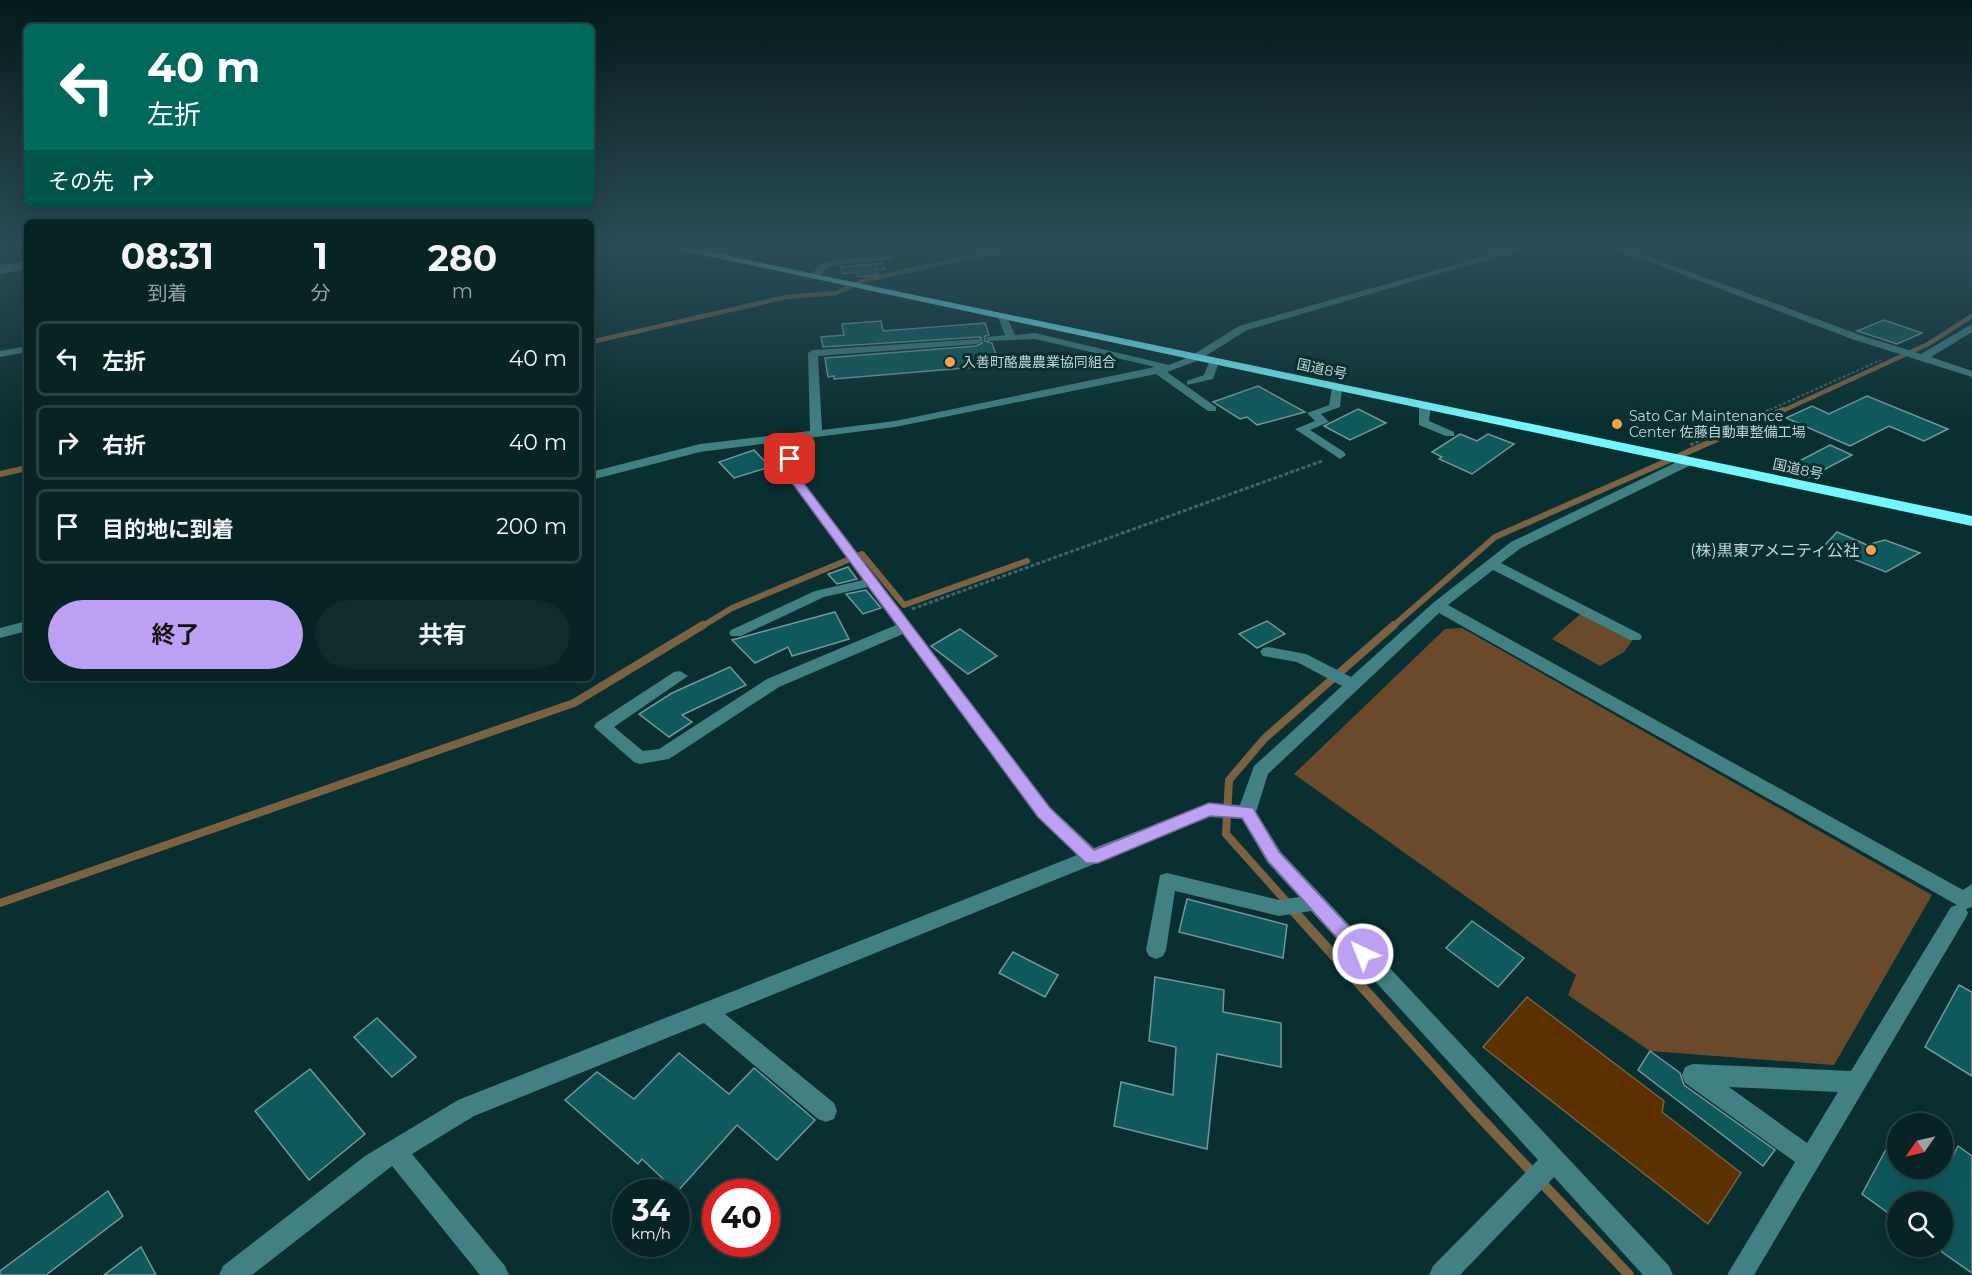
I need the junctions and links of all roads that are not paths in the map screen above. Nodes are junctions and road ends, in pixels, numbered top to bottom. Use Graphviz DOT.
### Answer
graph roads {
  1 [pos="948,306"];
  2 [pos="1322,306"];
  3 [pos="1772,306"];
  4 [pos="1003,317"];
  5 [pos="1972,327"];
  6 [pos="1011,338"];
  7 [pos="991,339"];
  8 [pos="976,340"];
  9 [pos="24,350"];
  10 [pos="0,354"];
  11 [pos="1924,357"];
  12 [pos="1195,358"];
  13 [pos="1214,362"];
  14 [pos="1171,368"];
  15 [pos="1157,370"];
  16 [pos="1972,374"];
  17 [pos="1191,383"];
  18 [pos="1337,388"];
  19 [pos="1425,406"];
  20 [pos="1212,409"];
  21 [pos="1450,434"];
  22 [pos="816,435"];
  23 [pos="796,437"];
  24 [pos="1340,455"];
  25 [pos="1689,461"];
  26 [pos="594,475"];
  27 [pos="1972,521"];
  28 [pos="1492,564"];
  29 [pos="873,582"];
  30 [pos="1438,606"];
  31 [pos="902,621"];
  32 [pos="24,627"];
  33 [pos="0,633"];
  34 [pos="735,633"];
  35 [pos="1635,637"];
  36 [pos="1268,652"];
  37 [pos="680,676"];
  38 [pos="1353,685"];
  39 [pos="1247,812"];
  40 [pos="1092,858"];
  41 [pos="1972,892"];
  42 [pos="1315,902"];
  43 [pos="1958,913"];
  44 [pos="1156,950"];
  45 [pos="707,1012"];
  46 [pos="1857,1082"];
  47 [pos="826,1112"];
  48 [pos="395,1151"];
  49 [pos="1555,1159"];
  50 [pos="1810,1159"];
  51 [pos="232,1275"];
  52 [pos="496,1275"];
  53 [pos="1442,1275"];
  54 [pos="1660,1275"];
  55 [pos="1740,1275"];
  1 -- 4 [label="highway, 国道8号"];
  2 -- 12 [label="street"];
  3 -- 11 [label="street"];
  4 -- 6 [label="street"];
  4 -- 12 [label="highway, 国道8号"];
  5 -- 11 [label="street"];
  6 -- 7 [label="street"];
  6 -- 14 [label="street"];
  8 -- 22 [label="street"];
  9 -- 10 [label="street"];
  11 -- 16 [label="street"];
  12 -- 13 [label="highway, 国道8号"];
  12 -- 14 [label="street"];
  13 -- 17 [label="street"];
  13 -- 18 [label="highway, 国道8号"];
  14 -- 15 [label="street"];
  15 -- 20 [label="street"];
  15 -- 22 [label="street"];
  18 -- 19 [label="highway, 国道8号"];
  18 -- 24 [label="street"];
  19 -- 21 [label="street"];
  19 -- 25 [label="highway, 国道8号"];
  22 -- 23 [label="street"];
  23 -- 26 [label="street"];
  23 -- 29 [label="street"];
  25 -- 27 [label="highway, 国道8号"];
  25 -- 28 [label="street"];
  28 -- 30 [label="street"];
  28 -- 35 [label="street"];
  29 -- 31 [label="street"];
  29 -- 34 [label="street"];
  30 -- 38 [label="street"];
  30 -- 41 [label="street"];
  31 -- 37 [label="street"];
  31 -- 40 [label="street"];
  32 -- 33 [label="street"];
  36 -- 38 [label="street"];
  38 -- 39 [label="street"];
  39 -- 40 [label="street"];
  39 -- 42 [label="street"];
  40 -- 45 [label="street"];
  42 -- 44 [label="street"];
  42 -- 49 [label="street"];
  43 -- 46 [label="street"];
  45 -- 47 [label="street"];
  45 -- 48 [label="street"];
  46 -- 50 [label="street"];
  46 -- 50 [label="street"];
  48 -- 51 [label="street"];
  48 -- 52 [label="street"];
  49 -- 53 [label="street"];
  49 -- 54 [label="street"];
  50 -- 55 [label="street"];
}
